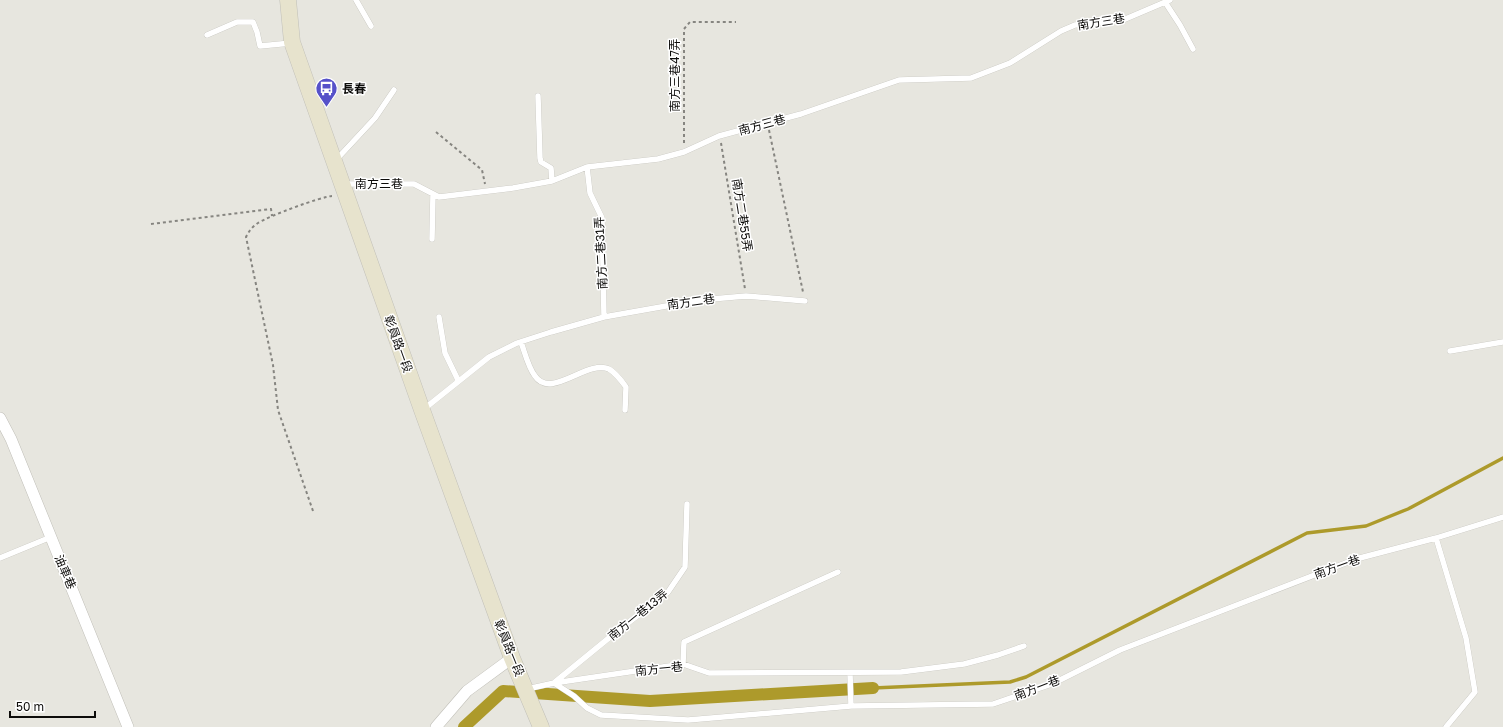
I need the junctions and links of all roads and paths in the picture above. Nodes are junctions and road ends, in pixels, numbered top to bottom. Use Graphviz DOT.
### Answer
graph roads {
  1 [pos="288,0"];
  2 [pos="356,0"];
  3 [pos="1168,1"];
  4 [pos="736,22"];
  5 [pos="371,26"];
  6 [pos="208,35"];
  7 [pos="292,42"];
  8 [pos="1193,49"];
  9 [pos="394,90"];
  10 [pos="538,96"];
  11 [pos="768,123"];
  12 [pos="436,132"];
  13 [pos="719,136"];
  14 [pos="684,152"];
  15 [pos="334,163"];
  16 [pos="587,167"];
  17 [pos="552,181"];
  18 [pos="344,189"];
  19 [pos="486,191"];
  20 [pos="433,194"];
  21 [pos="272,216"];
  22 [pos="151,224"];
  23 [pos="432,239"];
  24 [pos="746,296"];
  25 [pos="805,301"];
  26 [pos="439,317"];
  27 [pos="604,318"];
  28 [pos="521,342"];
  29 [pos="1503,342"];
  30 [pos="1450,351"];
  31 [pos="458,380"];
  32 [pos="422,410"];
  33 [pos="624,410"];
  34 [pos="0,418"];
  35 [pos="688,504"];
  36 [pos="312,511"];
  37 [pos="1503,517"];
  38 [pos="51,537"];
  39 [pos="1436,538"];
  40 [pos="0,558"];
  41 [pos="838,572"];
  42 [pos="1024,646"];
  43 [pos="512,658"];
  44 [pos="683,664"];
  45 [pos="850,673"];
  46 [pos="554,683"];
  47 [pos="524,686"];
  48 [pos="851,706"];
  49 [pos="128,727"];
  50 [pos="436,727"];
  51 [pos="542,727"];
  52 [pos="1446,727"];
  1 -- 7 [label="main road, 彰員路一段"];
  2 -- 5 [label="lane"];
  3 -- 8 [label="lane"];
  3 -- 11 [label="lane, 南方三巷"];
  4 -- 14 [label="path, 南方三巷47弄"];
  6 -- 7 [label="lane"];
  7 -- 15 [label="main road, 彰員路一段"];
  9 -- 15 [label="lane"];
  10 -- 17 [label="lane"];
  11 -- 13 [label="lane, 南方三巷"];
  11 -- 25 [label="path"];
  12 -- 19 [label="path"];
  13 -- 14 [label="lane, 南方三巷"];
  13 -- 24 [label="path, 南方二巷55弄"];
  14 -- 16 [label="lane, 南方三巷"];
  15 -- 18 [label="main road, 彰員路一段"];
  16 -- 17 [label="lane, 南方三巷"];
  16 -- 27 [label="lane, 南方二巷31弄"];
  17 -- 19 [label="lane, 南方三巷"];
  18 -- 20 [label="lane, 南方三巷"];
  18 -- 21 [label="path"];
  18 -- 32 [label="main road, 彰員路一段"];
  19 -- 20 [label="lane, 南方三巷"];
  20 -- 23 [label="lane"];
  21 -- 22 [label="path"];
  21 -- 36 [label="path"];
  24 -- 25 [label="lane, 南方二巷"];
  24 -- 27 [label="lane, 南方二巷"];
  26 -- 31 [label="lane"];
  27 -- 28 [label="lane, 南方二巷"];
  28 -- 31 [label="lane, 南方二巷"];
  28 -- 33 [label="lane"];
  29 -- 30 [label="lane"];
  31 -- 32 [label="lane, 南方二巷"];
  32 -- 43 [label="main road, 彰員路一段"];
  34 -- 38 [label="street, 油車巷"];
  35 -- 46 [label="lane, 南方一巷13弄"];
  37 -- 39 [label="lane, 南方一巷"];
  38 -- 40 [label="lane"];
  38 -- 49 [label="street, 油車巷"];
  39 -- 48 [label="lane, 南方一巷"];
  39 -- 52 [label="lane"];
  41 -- 44 [label="lane"];
  42 -- 45 [label="lane, 南方一巷"];
  43 -- 47 [label="main road, 彰員路一段"];
  43 -- 50 [label="street"];
  44 -- 45 [label="lane, 南方一巷"];
  44 -- 46 [label="lane, 南方一巷"];
  45 -- 48 [label="lane"];
  46 -- 47 [label="lane, 南方一巷"];
  46 -- 48 [label="lane, 南方一巷"];
  47 -- 51 [label="main road, 彰員路一段"];
}
